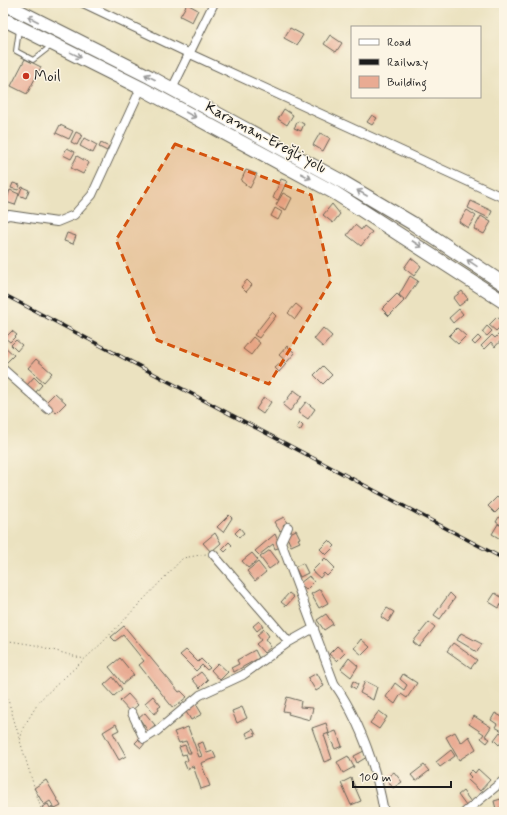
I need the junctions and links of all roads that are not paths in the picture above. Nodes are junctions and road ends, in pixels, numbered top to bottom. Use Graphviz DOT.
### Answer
graph roads {
  1 [pos="3,3"];
  2 [pos="83,3"];
  3 [pos="214,3"];
  4 [pos="3,19"];
  5 [pos="19,27"];
  6 [pos="53,44"];
  7 [pos="188,53"];
  8 [pos="140,88"];
  9 [pos="172,89"];
  10 [pos="504,198"];
  11 [pos="3,216"];
  12 [pos="504,284"];
  13 [pos="504,302"];
  14 [pos="3,369"];
  15 [pos="48,409"];
  16 [pos="288,527"];
  17 [pos="213,554"];
  18 [pos="314,628"];
  19 [pos="289,642"];
  20 [pos="132,713"];
  21 [pos="504,780"];
  22 [pos="475,803"];
  23 [pos="384,812"];
  24 [pos="465,812"];
  25 [pos="478,812"];
  9 -- 1 [label="highway, Karaman-Ereğli yolu, one-way"];
  2 -- 7 [label="street"];
  3 -- 7 [label="street"];
  4 -- 5 [label="highway, Karaman-Ereğli yolu"];
  5 -- 6 [label="highway, Karaman-Ereğli yolu"];
  5 -- 6 [label="lane"];
  6 -- 8 [label="highway, Karaman-Ereğli yolu, one-way"];
  7 -- 9 [label="street"];
  7 -- 10 [label="street"];
  8 -- 11 [label="street"];
  8 -- 13 [label="highway, Karaman-Ereğli yolu, one-way"];
  12 -- 9 [label="highway, Karaman-Ereğli yolu, one-way"];
  14 -- 15 [label="street"];
  16 -- 18 [label="street"];
  17 -- 19 [label="street"];
  18 -- 19 [label="street"];
  18 -- 23 [label="street"];
  19 -- 20 [label="street"];
  21 -- 22 [label="street"];
  22 -- 24 [label="street"];
  22 -- 25 [label="street"];
}
